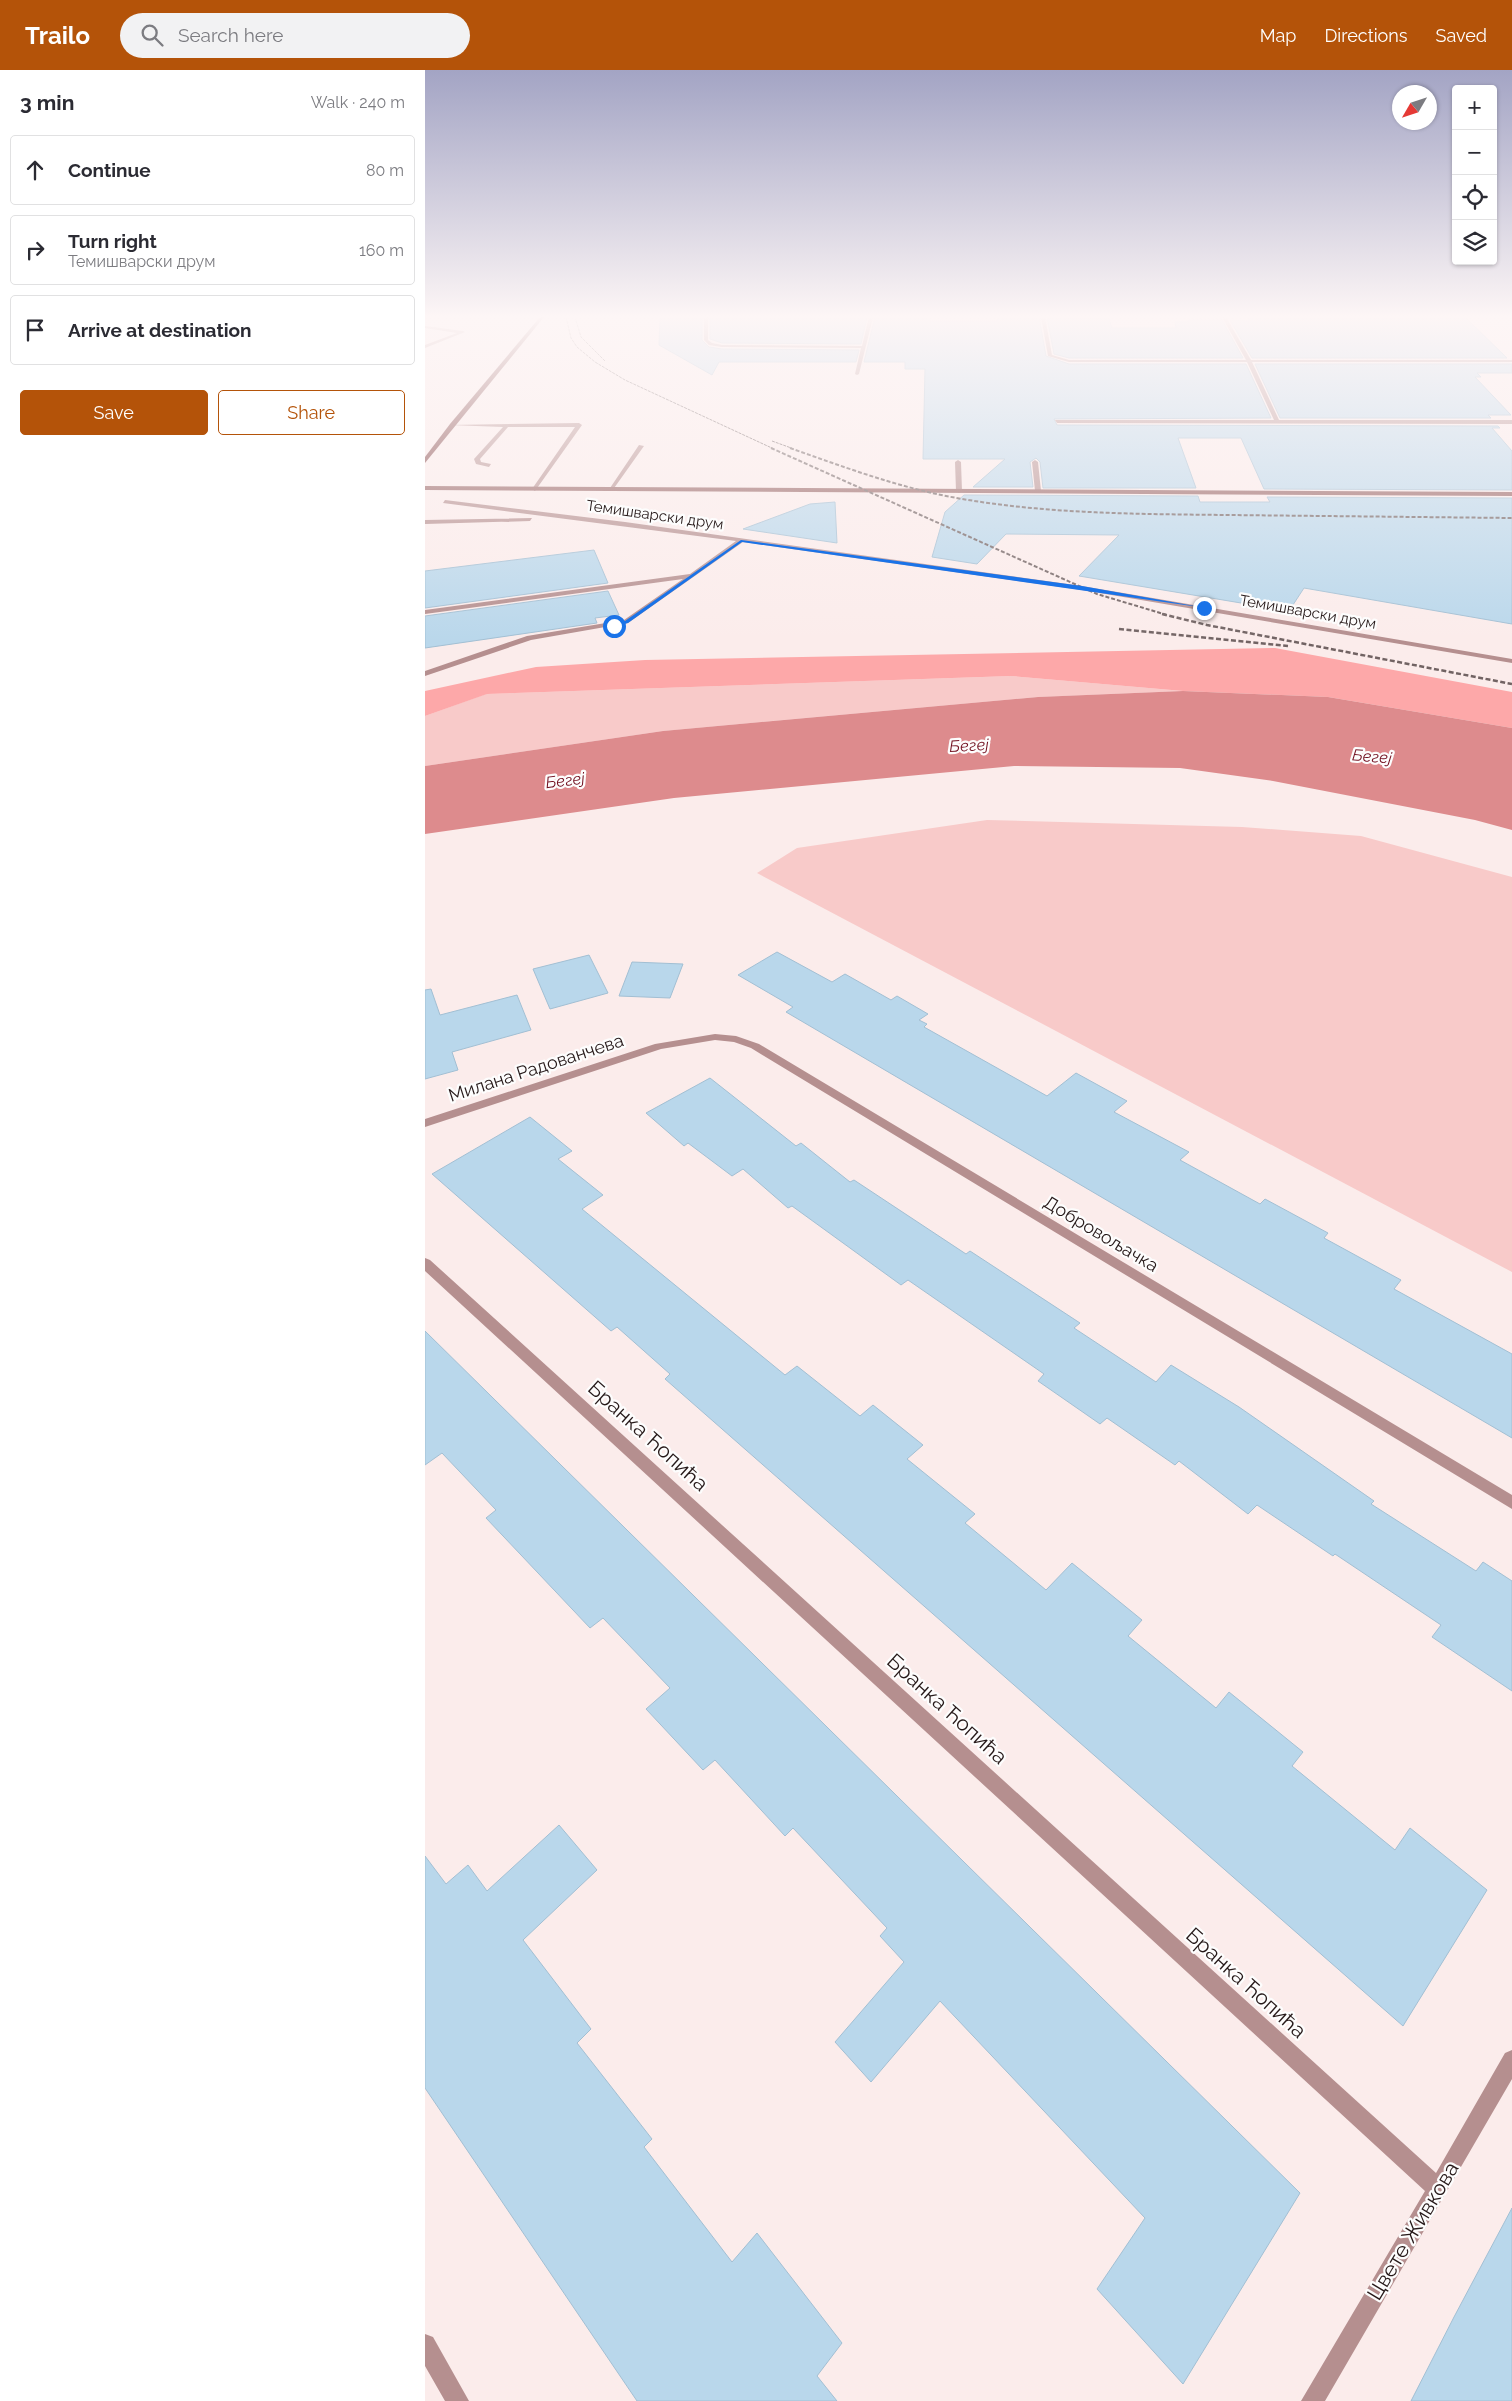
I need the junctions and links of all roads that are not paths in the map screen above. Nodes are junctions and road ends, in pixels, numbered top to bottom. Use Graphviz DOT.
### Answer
graph roads {
  1 [pos="452,425"];
  2 [pos="506,426"];
  3 [pos="578,426"];
  4 [pos="641,446"];
  5 [pos="425,461"];
  6 [pos="958,462"];
  7 [pos="1035,462"];
  8 [pos="489,465"];
  9 [pos="540,465"];
  10 [pos="551,465"];
  11 [pos="425,488"];
  12 [pos="535,489"];
  13 [pos="610,490"];
  14 [pos="959,491"];
  15 [pos="1038,491"];
  16 [pos="1512,494"];
  17 [pos="445,502"];
  18 [pos="570,517"];
  19 [pos="425,522"];
  20 [pos="741,541"];
  21 [pos="692,576"];
  22 [pos="425,612"];
  23 [pos="1512,661"];
  24 [pos="425,674"];
  25 [pos="659,1046"];
  26 [pos="425,1123"];
  27 [pos="425,1262"];
  28 [pos="1512,1503"];
  29 [pos="1512,2060"];
  30 [pos="1438,2189"];
  31 [pos="425,2345"];
  32 [pos="458,2401"];
  33 [pos="1312,2401"];
  1 -- 5 [label="main road"];
  2 -- 8 [label="street"];
  3 -- 10 [label="street"];
  4 -- 13 [label="street"];
  6 -- 14 [label="street"];
  7 -- 15 [label="street"];
  9 -- 10 [label="street"];
  10 -- 12 [label="street"];
  11 -- 12 [label="main road"];
  12 -- 13 [label="main road"];
  13 -- 14 [label="main road"];
  14 -- 15 [label="main road"];
  15 -- 16 [label="main road"];
  17 -- 18 [label="street, Темишварски друм"];
  18 -- 19 [label="street"];
  18 -- 20 [label="street, Темишварски друм"];
  20 -- 21 [label="street"];
  20 -- 23 [label="street, Темишварски друм"];
  21 -- 22 [label="street"];
  21 -- 24 [label="street"];
  25 -- 26 [label="street, Милана Радованчева"];
  25 -- 28 [label="street, Добровољачка"];
  27 -- 30 [label="street, Бранка Ћопића"];
  29 -- 30 [label="street, Цвете Живкова"];
  30 -- 33 [label="street, Цвете Живкова"];
  31 -- 32 [label="street"];
}
